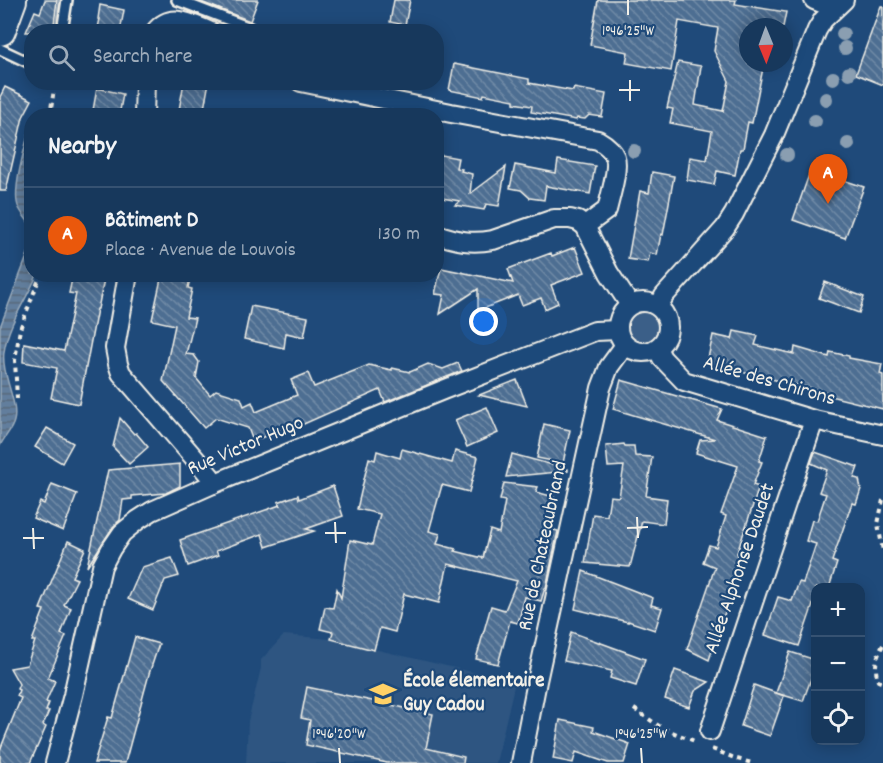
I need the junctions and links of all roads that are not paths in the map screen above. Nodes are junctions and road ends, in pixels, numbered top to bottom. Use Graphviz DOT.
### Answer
graph roads {
  1 [pos="11,0"];
  2 [pos="67,0"];
  3 [pos="177,0"];
  4 [pos="814,0"];
  5 [pos="839,4"];
  6 [pos="63,24"];
  7 [pos="162,24"];
  8 [pos="187,24"];
  9 [pos="240,24"];
  10 [pos="0,30"];
  11 [pos="0,49"];
  12 [pos="24,60"];
  13 [pos="145,90"];
  14 [pos="339,90"];
  15 [pos="144,108"];
  16 [pos="424,108"];
  17 [pos="444,112"];
  18 [pos="585,226"];
  19 [pos="444,237"];
  20 [pos="127,282"];
  21 [pos="630,305"];
  22 [pos="659,306"];
  23 [pos="621,338"];
  24 [pos="657,348"];
  25 [pos="814,420"];
  26 [pos="883,435"];
  27 [pos="213,484"];
  28 [pos="710,731"];
  29 [pos="55,763"];
  30 [pos="521,763"];
  1 -- 10 [label="main road"];
  2 -- 6 [label="lane"];
  3 -- 9 [label="lane"];
  4 -- 5 [label="street"];
  5 -- 22 [label="street"];
  7 -- 8 [label="street"];
  11 -- 12 [label="lane"];
  13 -- 15 [label="street"];
  14 -- 16 [label="street"];
  17 -- 18 [label="street"];
  18 -- 19 [label="street"];
  18 -- 21 [label="street"];
  20 -- 27 [label="street"];
  21 -- 22 [label="street"];
  21 -- 23 [label="street"];
  22 -- 24 [label="street"];
  23 -- 24 [label="street"];
  23 -- 27 [label="street, Rue Victor Hugo"];
  23 -- 30 [label="street, Rue de Chateaubriand"];
  24 -- 25 [label="street, Allée des Chirons"];
  25 -- 26 [label="street, Allée des Chirons"];
  25 -- 28 [label="street, Allée Alphonse Daudet"];
  27 -- 29 [label="street, Rue Victor Hugo"];
}
